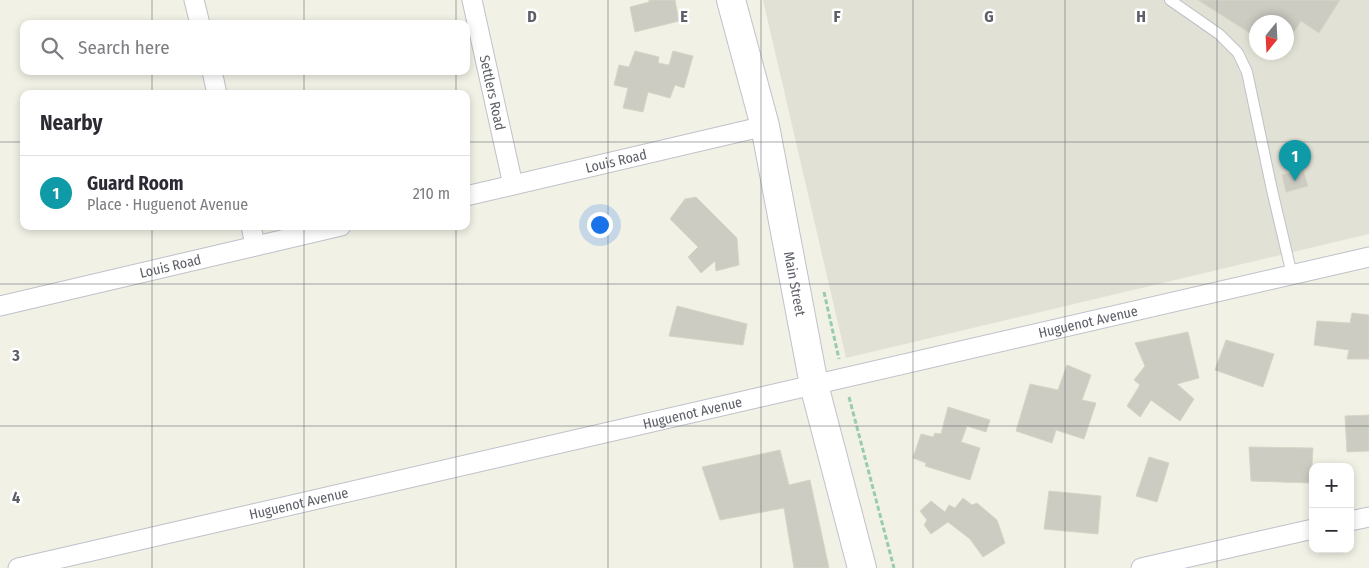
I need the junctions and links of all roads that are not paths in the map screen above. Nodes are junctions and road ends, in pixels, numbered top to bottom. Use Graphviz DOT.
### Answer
graph roads {
  1 [pos="194,0"];
  2 [pos="472,0"];
  3 [pos="731,0"];
  4 [pos="1170,0"];
  5 [pos="199,20"];
  6 [pos="213,75"];
  7 [pos="216,90"];
  8 [pos="765,126"];
  9 [pos="513,185"];
  10 [pos="470,195"];
  11 [pos="251,230"];
  12 [pos="323,230"];
  13 [pos="255,245"];
  14 [pos="1369,257"];
  15 [pos="1292,275"];
  16 [pos="0,306"];
  17 [pos="814,385"];
  18 [pos="1369,517"];
  19 [pos="1354,520"];
  20 [pos="1309,530"];
  21 [pos="18,568"];
  22 [pos="862,568"];
  23 [pos="1141,568"];
  1 -- 5 [label="street"];
  2 -- 9 [label="street, Settlers Road"];
  3 -- 8 [label="street, Main Street"];
  4 -- 15 [label="lane"];
  6 -- 7 [label="street"];
  8 -- 9 [label="street, Louis Road"];
  8 -- 17 [label="street, Main Street"];
  9 -- 10 [label="street, Louis Road"];
  11 -- 13 [label="street"];
  12 -- 13 [label="street, Louis Road"];
  13 -- 16 [label="street, Louis Road"];
  14 -- 15 [label="street, Huguenot Avenue"];
  15 -- 17 [label="street, Huguenot Avenue"];
  17 -- 21 [label="street, Huguenot Avenue"];
  17 -- 22 [label="street, Main Street"];
  18 -- 19 [label="street"];
  20 -- 23 [label="street"];
}
